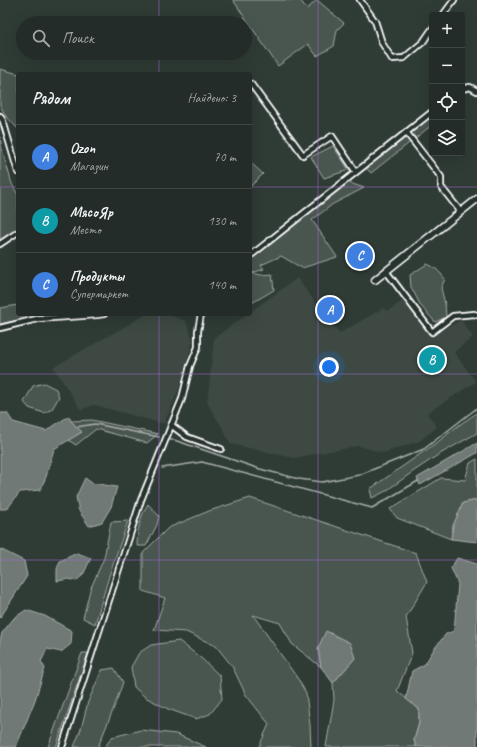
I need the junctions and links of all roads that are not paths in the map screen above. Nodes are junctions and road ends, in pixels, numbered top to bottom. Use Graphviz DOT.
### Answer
graph roads {
  1 [pos="360,0"];
  2 [pos="454,0"];
  3 [pos="445,12"];
  4 [pos="429,33"];
  5 [pos="252,84"];
  6 [pos="465,88"];
  7 [pos="477,91"];
  8 [pos="429,114"];
  9 [pos="0,116"];
  10 [pos="406,132"];
  11 [pos="16,165"];
  12 [pos="356,172"];
  13 [pos="477,199"];
  14 [pos="461,212"];
  15 [pos="16,233"];
  16 [pos="0,244"];
  17 [pos="252,254"];
  18 [pos="386,271"];
  19 [pos="375,280"];
  20 [pos="477,315"];
  21 [pos="82,316"];
  22 [pos="201,316"];
  23 [pos="0,328"];
  24 [pos="171,425"];
  25 [pos="221,449"];
  26 [pos="62,747"];
  1 -- 4 [label="street"];
  2 -- 3 [label="street"];
  5 -- 12 [label="street"];
  6 -- 7 [label="street"];
  8 -- 10 [label="street"];
  9 -- 11 [label="street"];
  10 -- 12 [label="street"];
  10 -- 14 [label="street"];
  12 -- 17 [label="street"];
  13 -- 14 [label="street"];
  14 -- 18 [label="street"];
  15 -- 16 [label="street"];
  18 -- 19 [label="street"];
  18 -- 20 [label="street"];
  21 -- 23 [label="street"];
  22 -- 24 [label="street"];
  24 -- 25 [label="street"];
  24 -- 26 [label="street"];
}
